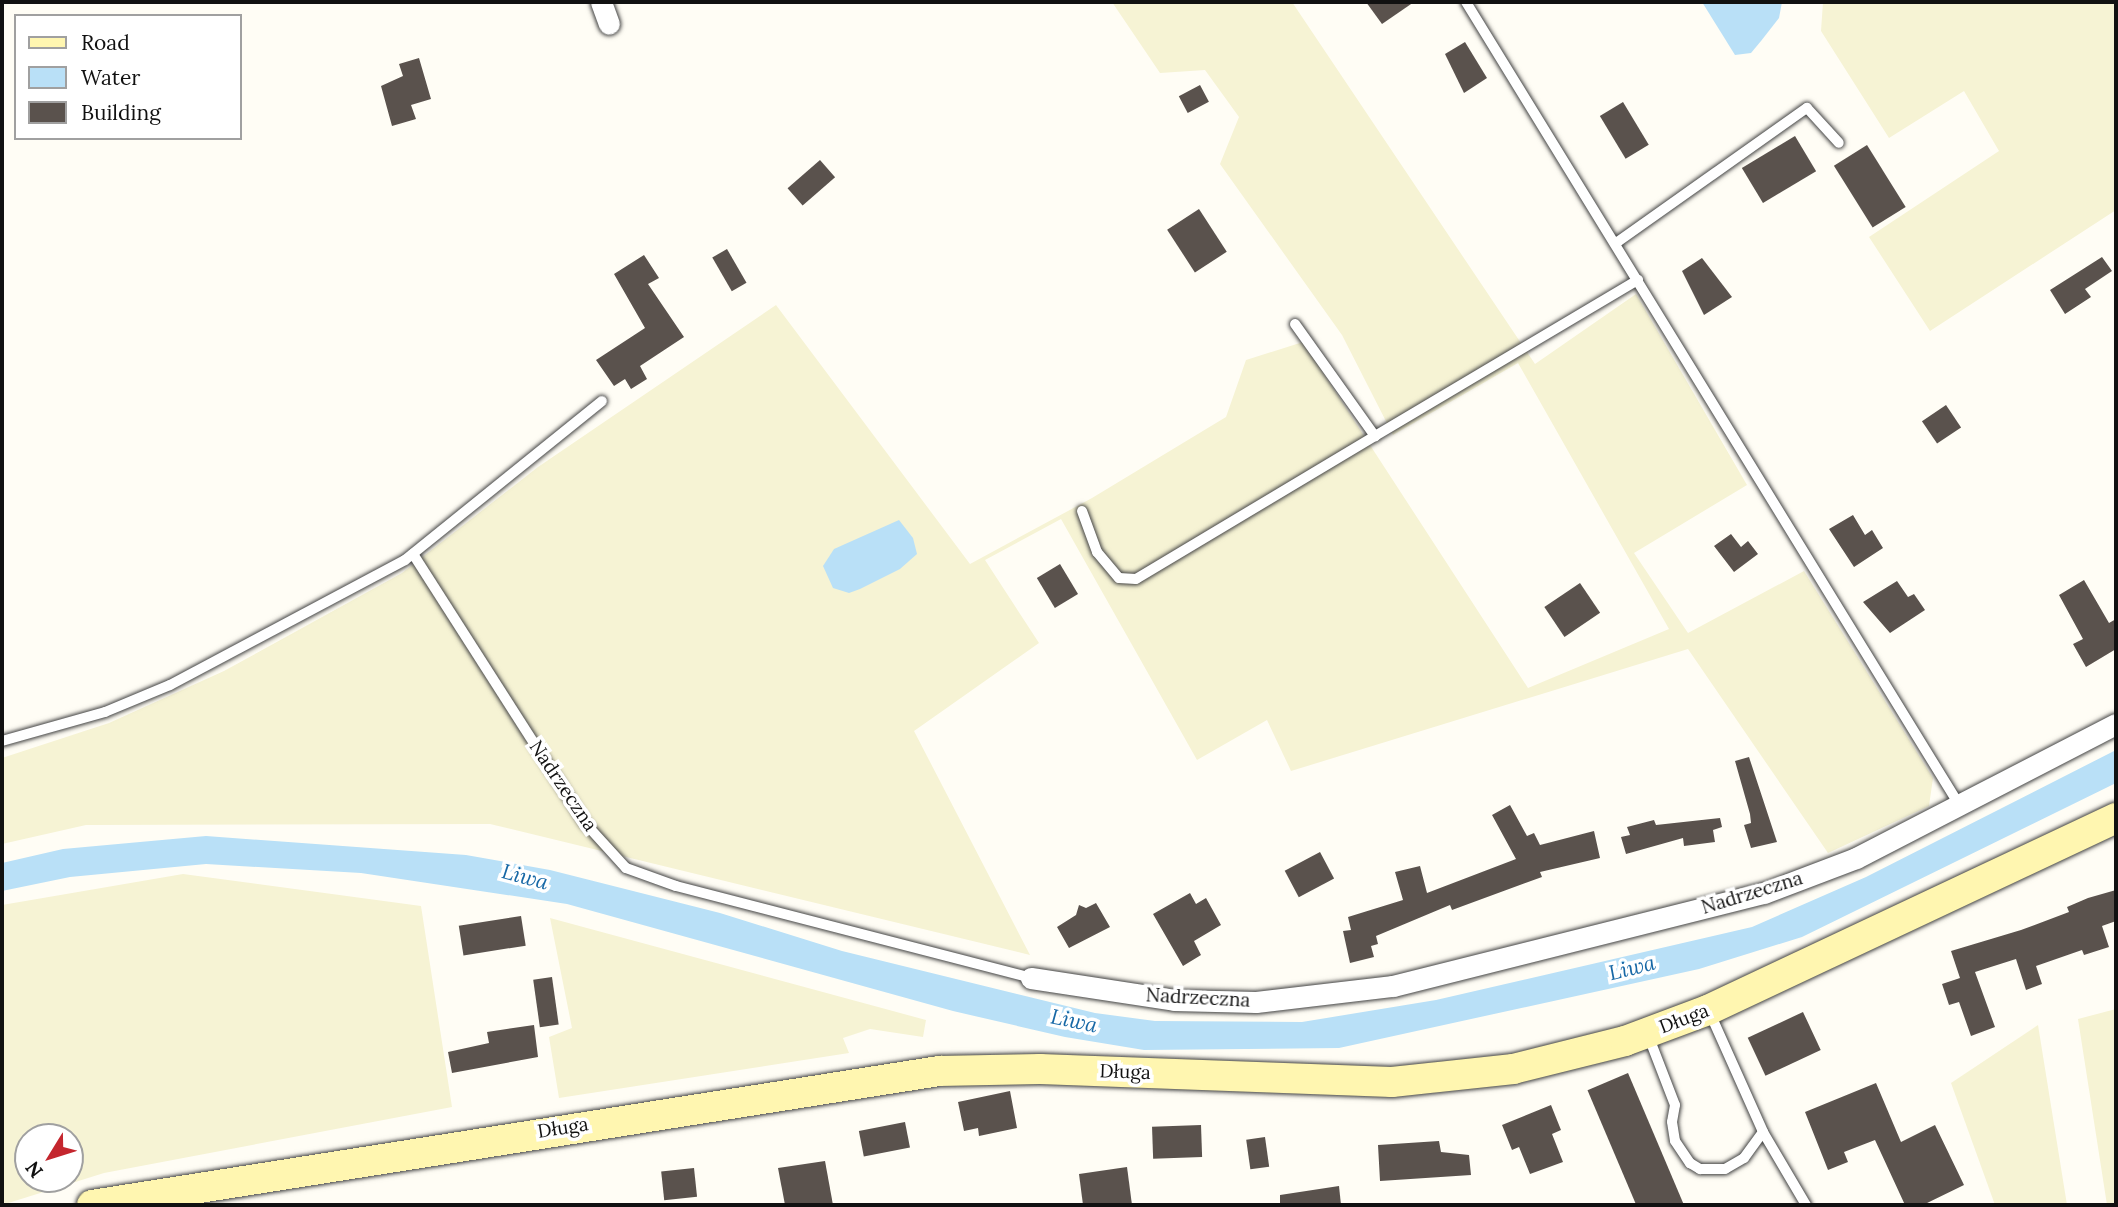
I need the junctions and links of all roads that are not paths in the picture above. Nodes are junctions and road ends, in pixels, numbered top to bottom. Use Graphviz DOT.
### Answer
graph roads {
  1 [pos="601,2"];
  2 [pos="1466,2"];
  3 [pos="609,24"];
  4 [pos="1839,143"];
  5 [pos="1616,243"];
  6 [pos="1638,280"];
  7 [pos="1295,324"];
  8 [pos="601,401"];
  9 [pos="1375,436"];
  10 [pos="1082,510"];
  11 [pos="413,554"];
  12 [pos="2116,724"];
  13 [pos="2,741"];
  14 [pos="1958,803"];
  15 [pos="2116,818"];
  16 [pos="1031,978"];
  17 [pos="1708,1010"];
  18 [pos="1647,1033"];
  19 [pos="1763,1132"];
  20 [pos="92,1205"];
  21 [pos="1806,1205"];
  1 -- 3 [label="street"];
  2 -- 5 [label="lane"];
  4 -- 5 [label="lane"];
  5 -- 6 [label="lane"];
  6 -- 9 [label="lane"];
  6 -- 14 [label="lane"];
  7 -- 9 [label="lane"];
  8 -- 11 [label="lane"];
  9 -- 10 [label="lane"];
  11 -- 13 [label="lane"];
  11 -- 16 [label="lane, Nadrzeczna"];
  12 -- 14 [label="street, Nadrzeczna"];
  14 -- 16 [label="street, Nadrzeczna"];
  15 -- 17 [label="street, Długa"];
  17 -- 18 [label="street, Długa"];
  17 -- 19 [label="lane"];
  18 -- 19 [label="lane"];
  18 -- 20 [label="street, Długa"];
  19 -- 21 [label="lane"];
}
